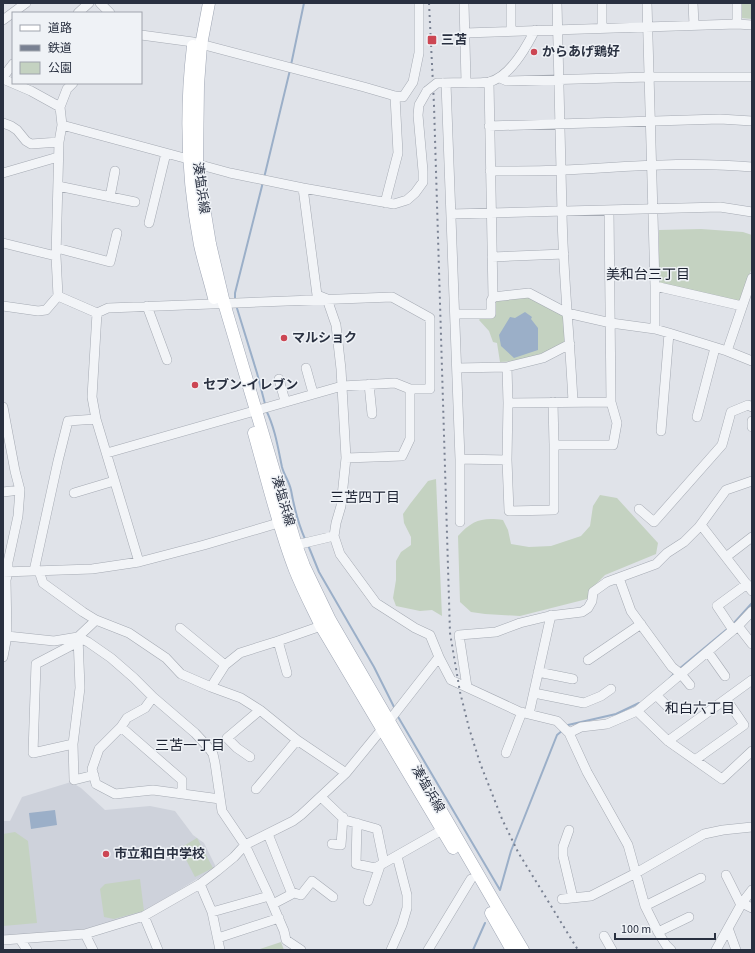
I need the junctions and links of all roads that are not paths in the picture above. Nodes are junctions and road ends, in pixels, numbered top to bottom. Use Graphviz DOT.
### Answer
graph roads {
  1 [pos="26,3"];
  2 [pos="89,3"];
  3 [pos="100,3"];
  4 [pos="201,3"];
  5 [pos="209,3"];
  6 [pos="419,3"];
  7 [pos="464,3"];
  8 [pos="511,3"];
  9 [pos="557,3"];
  10 [pos="602,3"];
  11 [pos="646,3"];
  12 [pos="694,3"];
  13 [pos="737,3"];
  14 [pos="14,12"];
  15 [pos="79,12"];
  16 [pos="109,12"];
  17 [pos="12,13"];
  18 [pos="3,20"];
  19 [pos="737,24"];
  20 [pos="694,25"];
  21 [pos="752,25"];
  22 [pos="647,26"];
  23 [pos="602,28"];
  24 [pos="535,30"];
  25 [pos="558,30"];
  26 [pos="511,31"];
  27 [pos="465,33"];
  28 [pos="142,35"];
  29 [pos="197,44"];
  30 [pos="12,65"];
  31 [pos="649,77"];
  32 [pos="752,77"];
  33 [pos="3,78"];
  34 [pos="500,78"];
  35 [pos="558,80"];
  36 [pos="466,82"];
  37 [pos="489,82"];
  38 [pos="444,83"];
  39 [pos="16,84"];
  40 [pos="72,84"];
  41 [pos="395,96"];
  42 [pos="60,107"];
  43 [pos="650,121"];
  44 [pos="752,121"];
  45 [pos="3,123"];
  46 [pos="560,124"];
  47 [pos="62,125"];
  48 [pos="490,126"];
  49 [pos="59,142"];
  50 [pos="166,153"];
  51 [pos="58,158"];
  52 [pos="192,162"];
  53 [pos="651,165"];
  54 [pos="752,167"];
  55 [pos="562,170"];
  56 [pos="115,171"];
  57 [pos="490,171"];
  58 [pos="3,173"];
  59 [pos="58,186"];
  60 [pos="302,188"];
  61 [pos="110,197"];
  62 [pos="135,202"];
  63 [pos="384,203"];
  64 [pos="609,210"];
  65 [pos="652,210"];
  66 [pos="562,212"];
  67 [pos="752,212"];
  68 [pos="492,213"];
  69 [pos="451,214"];
  70 [pos="150,223"];
  71 [pos="117,234"];
  72 [pos="3,243"];
  73 [pos="56,252"];
  74 [pos="564,254"];
  75 [pos="492,257"];
  76 [pos="752,278"];
  77 [pos="655,286"];
  78 [pos="58,296"];
  79 [pos="493,298"];
  80 [pos="327,299"];
  81 [pos="220,303"];
  82 [pos="3,306"];
  83 [pos="147,306"];
  84 [pos="742,306"];
  85 [pos="97,312"];
  86 [pos="566,313"];
  87 [pos="455,314"];
  88 [pos="611,323"];
  89 [pos="655,329"];
  90 [pos="669,333"];
  91 [pos="570,344"];
  92 [pos="715,348"];
  93 [pos="727,351"];
  94 [pos="167,360"];
  95 [pos="752,361"];
  96 [pos="507,367"];
  97 [pos="306,368"];
  98 [pos="457,368"];
  99 [pos="279,379"];
  100 [pos="369,384"];
  101 [pos="342,386"];
  102 [pos="410,388"];
  103 [pos="313,393"];
  104 [pos="285,402"];
  105 [pos="553,402"];
  106 [pos="573,402"];
  107 [pos="612,402"];
  108 [pos="508,403"];
  109 [pos="3,407"];
  110 [pos="752,408"];
  111 [pos="251,411"];
  112 [pos="372,414"];
  113 [pos="697,417"];
  114 [pos="96,420"];
  115 [pos="752,421"];
  116 [pos="752,427"];
  117 [pos="661,431"];
  118 [pos="554,445"];
  119 [pos="6,446"];
  120 [pos="107,453"];
  121 [pos="346,458"];
  122 [pos="460,459"];
  123 [pos="507,460"];
  124 [pos="114,481"];
  125 [pos="752,481"];
  126 [pos="20,490"];
  127 [pos="3,492"];
  128 [pos="74,493"];
  129 [pos="639,509"];
  130 [pos="284,521"];
  131 [pos="460,522"];
  132 [pos="701,525"];
  133 [pos="334,536"];
  134 [pos="752,537"];
  135 [pos="296,545"];
  136 [pos="726,557"];
  137 [pos="139,562"];
  138 [pos="36,571"];
  139 [pos="6,572"];
  140 [pos="619,578"];
  141 [pos="749,584"];
  142 [pos="752,611"];
  143 [pos="551,615"];
  144 [pos="96,620"];
  145 [pos="641,624"];
  146 [pos="321,626"];
  147 [pos="180,628"];
  148 [pos="735,628"];
  149 [pos="7,636"];
  150 [pos="78,640"];
  151 [pos="278,641"];
  152 [pos="752,644"];
  153 [pos="708,652"];
  154 [pos="3,657"];
  155 [pos="439,657"];
  156 [pos="588,660"];
  157 [pos="225,665"];
  158 [pos="538,672"];
  159 [pos="678,672"];
  160 [pos="287,673"];
  161 [pos="725,676"];
  162 [pos="573,679"];
  163 [pos="752,680"];
  164 [pos="690,685"];
  165 [pos="211,687"];
  166 [pos="467,687"];
  167 [pos="611,690"];
  168 [pos="534,693"];
  169 [pos="656,695"];
  170 [pos="153,697"];
  171 [pos="726,699"];
  172 [pos="668,707"];
  173 [pos="260,710"];
  174 [pos="637,711"];
  175 [pos="526,713"];
  176 [pos="386,725"];
  177 [pos="121,727"];
  178 [pos="569,733"];
  179 [pos="297,740"];
  180 [pos="668,741"];
  181 [pos="73,744"];
  182 [pos="752,751"];
  183 [pos="506,753"];
  184 [pos="250,757"];
  185 [pos="695,760"];
  186 [pos="346,773"];
  187 [pos="94,775"];
  188 [pos="256,789"];
  189 [pos="182,794"];
  190 [pos="321,797"];
  191 [pos="220,799"];
  192 [pos="343,817"];
  193 [pos="357,823"];
  194 [pos="752,827"];
  195 [pos="442,830"];
  196 [pos="569,830"];
  197 [pos="268,834"];
  198 [pos="332,844"];
  199 [pos="245,845"];
  200 [pos="397,856"];
  201 [pos="382,864"];
  202 [pos="636,873"];
  203 [pos="726,875"];
  204 [pos="701,878"];
  205 [pos="471,879"];
  206 [pos="200,884"];
  207 [pos="752,890"];
  208 [pos="291,892"];
  209 [pos="333,896"];
  210 [pos="573,898"];
  211 [pos="562,899"];
  212 [pos="271,900"];
  213 [pos="368,901"];
  214 [pos="742,904"];
  215 [pos="645,906"];
  216 [pos="752,908"];
  217 [pos="212,912"];
  218 [pos="144,916"];
  219 [pos="689,917"];
  220 [pos="279,918"];
  221 [pos="728,928"];
  222 [pos="658,932"];
  223 [pos="86,934"];
  224 [pos="604,936"];
  225 [pos="218,938"];
  226 [pos="20,939"];
  227 [pos="3,940"];
  228 [pos="27,950"];
  229 [pos="93,950"];
  230 [pos="158,950"];
  231 [pos="220,950"];
  232 [pos="301,950"];
  233 [pos="391,950"];
  234 [pos="428,950"];
  235 [pos="512,950"];
  236 [pos="523,950"];
  237 [pos="612,950"];
  238 [pos="671,950"];
  239 [pos="716,950"];
  240 [pos="736,950"];
  1 -- 14 [label="street"];
  2 -- 15 [label="street"];
  3 -- 16 [label="street"];
  4 -- 29 [label="main road, 湊塩浜線"];
  5 -- 29 [label="main road, 湊塩浜線"];
  6 -- 41 [label="street"];
  7 -- 27 [label="street"];
  8 -- 26 [label="street"];
  9 -- 25 [label="street"];
  10 -- 23 [label="street"];
  11 -- 22 [label="street"];
  12 -- 20 [label="street"];
  13 -- 19 [label="street"];
  17 -- 18 [label="street"];
  19 -- 20 [label="street"];
  19 -- 21 [label="street"];
  20 -- 22 [label="street"];
  22 -- 23 [label="street"];
  22 -- 31 [label="street"];
  23 -- 25 [label="street"];
  24 -- 25 [label="street"];
  24 -- 26 [label="street"];
  24 -- 34 [label="street"];
  25 -- 35 [label="street"];
  26 -- 27 [label="street"];
  27 -- 36 [label="street"];
  28 -- 29 [label="street"];
  29 -- 41 [label="street"];
  29 -- 52 [label="main road, 湊塩浜線"];
  30 -- 33 [label="street"];
  31 -- 32 [label="street"];
  31 -- 35 [label="street"];
  31 -- 43 [label="street"];
  34 -- 35 [label="street"];
  34 -- 37 [label="street"];
  35 -- 46 [label="street"];
  36 -- 37 [label="street"];
  36 -- 38 [label="street"];
  37 -- 48 [label="street"];
  38 -- 63 [label="street, bridge"];
  38 -- 69 [label="street"];
  39 -- 42 [label="street"];
  40 -- 42 [label="street"];
  41 -- 63 [label="street"];
  42 -- 47 [label="street"];
  43 -- 44 [label="street"];
  43 -- 46 [label="street"];
  43 -- 53 [label="street"];
  45 -- 49 [label="street"];
  46 -- 48 [label="street"];
  46 -- 55 [label="street"];
  47 -- 49 [label="street"];
  47 -- 50 [label="street"];
  48 -- 57 [label="street"];
  49 -- 51 [label="street"];
  50 -- 52 [label="street"];
  50 -- 70 [label="street"];
  51 -- 58 [label="street"];
  51 -- 59 [label="street"];
  52 -- 60 [label="street"];
  52 -- 81 [label="main road, 湊塩浜線"];
  53 -- 54 [label="street"];
  53 -- 55 [label="street"];
  53 -- 65 [label="street"];
  55 -- 57 [label="street"];
  55 -- 66 [label="street"];
  56 -- 61 [label="street"];
  57 -- 68 [label="street"];
  59 -- 61 [label="street"];
  59 -- 73 [label="street"];
  60 -- 63 [label="street"];
  60 -- 80 [label="street"];
  61 -- 62 [label="street"];
  64 -- 65 [label="street"];
  64 -- 66 [label="street"];
  64 -- 88 [label="street"];
  65 -- 67 [label="street"];
  65 -- 77 [label="street"];
  66 -- 68 [label="street"];
  66 -- 74 [label="street"];
  68 -- 69 [label="street"];
  68 -- 75 [label="street"];
  69 -- 87 [label="street"];
  71 -- 73 [label="street"];
  72 -- 73 [label="street"];
  73 -- 78 [label="street"];
  74 -- 75 [label="street"];
  74 -- 86 [label="street"];
  75 -- 79 [label="street"];
  76 -- 84 [label="street"];
  77 -- 84 [label="street"];
  77 -- 89 [label="street"];
  78 -- 82 [label="street"];
  78 -- 85 [label="street"];
  79 -- 86 [label="street"];
  79 -- 87 [label="street"];
  80 -- 81 [label="street"];
  80 -- 101 [label="street"];
  80 -- 102 [label="street"];
  81 -- 83 [label="street"];
  81 -- 111 [label="main road, 湊塩浜線"];
  83 -- 85 [label="street"];
  83 -- 94 [label="street"];
  84 -- 93 [label="street"];
  85 -- 114 [label="street"];
  86 -- 88 [label="street"];
  86 -- 91 [label="street"];
  87 -- 98 [label="street"];
  88 -- 89 [label="street"];
  88 -- 107 [label="street"];
  89 -- 90 [label="street"];
  90 -- 92 [label="street"];
  90 -- 117 [label="street"];
  91 -- 96 [label="street"];
  91 -- 106 [label="street"];
  92 -- 93 [label="street"];
  92 -- 113 [label="street"];
  93 -- 95 [label="street"];
  96 -- 98 [label="street"];
  96 -- 108 [label="street"];
  97 -- 103 [label="street"];
  98 -- 122 [label="street"];
  99 -- 104 [label="street"];
  100 -- 101 [label="street"];
  100 -- 102 [label="street"];
  100 -- 112 [label="street"];
  101 -- 103 [label="street"];
  101 -- 121 [label="street"];
  102 -- 121 [label="street"];
  103 -- 104 [label="street"];
  104 -- 111 [label="street"];
  105 -- 106 [label="street"];
  105 -- 108 [label="street"];
  105 -- 118 [label="street"];
  106 -- 107 [label="street"];
  107 -- 118 [label="street"];
  108 -- 123 [label="street"];
  109 -- 119 [label="street"];
  110 -- 129 [label="street"];
  111 -- 120 [label="street"];
  111 -- 130 [label="main road, 湊塩浜線"];
  114 -- 120 [label="street"];
  114 -- 138 [label="street"];
  115 -- 116 [label="street"];
  118 -- 123 [label="street"];
  119 -- 126 [label="street"];
  120 -- 124 [label="street"];
  121 -- 133 [label="street"];
  122 -- 123 [label="street"];
  122 -- 131 [label="street"];
  124 -- 128 [label="street"];
  124 -- 137 [label="street"];
  125 -- 132 [label="street"];
  126 -- 127 [label="street"];
  126 -- 139 [label="street"];
  130 -- 135 [label="main road, 湊塩浜線"];
  130 -- 137 [label="street"];
  130 -- 146 [label="main road, 湊塩浜線"];
  132 -- 136 [label="street"];
  132 -- 140 [label="street"];
  133 -- 135 [label="street"];
  133 -- 155 [label="street"];
  134 -- 136 [label="street"];
  135 -- 176 [label="main road, 湊塩浜線"];
  136 -- 141 [label="street"];
  137 -- 138 [label="street"];
  138 -- 139 [label="street"];
  138 -- 144 [label="street"];
  139 -- 149 [label="street"];
  140 -- 143 [label="street"];
  140 -- 145 [label="street"];
  141 -- 148 [label="street"];
  142 -- 148 [label="street"];
  143 -- 158 [label="street"];
  143 -- 166 [label="street"];
  144 -- 150 [label="street"];
  144 -- 165 [label="street"];
  145 -- 156 [label="street"];
  145 -- 159 [label="street"];
  146 -- 151 [label="street"];
  146 -- 176 [label="main road, 湊塩浜線"];
  147 -- 157 [label="street"];
  148 -- 152 [label="street"];
  148 -- 153 [label="street"];
  149 -- 150 [label="street"];
  149 -- 154 [label="street"];
  150 -- 170 [label="street"];
  150 -- 181 [label="street"];
  150 -- 181 [label="street"];
  151 -- 157 [label="street"];
  151 -- 160 [label="street"];
  153 -- 159 [label="street"];
  153 -- 161 [label="street"];
  155 -- 166 [label="street"];
  155 -- 176 [label="street"];
  157 -- 165 [label="street"];
  158 -- 162 [label="street"];
  158 -- 168 [label="street"];
  159 -- 164 [label="street"];
  159 -- 169 [label="street"];
  163 -- 171 [label="street"];
  165 -- 173 [label="street"];
  166 -- 175 [label="street"];
  167 -- 168 [label="street"];
  168 -- 175 [label="street"];
  169 -- 172 [label="street"];
  169 -- 174 [label="street"];
  170 -- 177 [label="street"];
  170 -- 191 [label="street"];
  171 -- 180 [label="street"];
  171 -- 185 [label="street"];
  173 -- 179 [label="street"];
  173 -- 184 [label="street"];
  174 -- 178 [label="street"];
  174 -- 180 [label="street"];
  175 -- 178 [label="street"];
  175 -- 183 [label="street"];
  176 -- 186 [label="street"];
  176 -- 195 [label="main road, 湊塩浜線"];
  176 -- 236 [label="main road, 湊塩浜線"];
  177 -- 187 [label="street"];
  177 -- 189 [label="street"];
  178 -- 202 [label="street"];
  179 -- 186 [label="street"];
  179 -- 188 [label="street"];
  180 -- 185 [label="street"];
  181 -- 187 [label="street"];
  182 -- 185 [label="street"];
  186 -- 190 [label="street"];
  187 -- 189 [label="street"];
  189 -- 191 [label="street"];
  190 -- 192 [label="street"];
  190 -- 197 [label="street"];
  191 -- 199 [label="street"];
  192 -- 193 [label="street"];
  192 -- 198 [label="street"];
  193 -- 201 [label="street"];
  193 -- 201 [label="street"];
  194 -- 202 [label="street"];
  195 -- 200 [label="street"];
  195 -- 205 [label="main road, 湊塩浜線"];
  196 -- 210 [label="street"];
  197 -- 199 [label="street"];
  197 -- 208 [label="street"];
  199 -- 206 [label="street"];
  199 -- 212 [label="street"];
  200 -- 201 [label="street"];
  200 -- 233 [label="street"];
  201 -- 213 [label="street"];
  202 -- 210 [label="street"];
  202 -- 215 [label="street"];
  203 -- 214 [label="street"];
  204 -- 215 [label="street"];
  205 -- 234 [label="street"];
  205 -- 235 [label="main road, 湊塩浜線"];
  206 -- 217 [label="street"];
  206 -- 218 [label="street"];
  207 -- 214 [label="street"];
  208 -- 209 [label="street"];
  208 -- 212 [label="street"];
  210 -- 211 [label="street"];
  212 -- 217 [label="street"];
  212 -- 220 [label="street"];
  214 -- 216 [label="street"];
  214 -- 221 [label="street"];
  215 -- 222 [label="street"];
  217 -- 225 [label="street"];
  218 -- 223 [label="street"];
  218 -- 230 [label="street"];
  219 -- 222 [label="street"];
  220 -- 225 [label="street"];
  220 -- 232 [label="street"];
  221 -- 239 [label="street"];
  221 -- 240 [label="street"];
  222 -- 238 [label="street"];
  223 -- 226 [label="street"];
  223 -- 229 [label="street"];
  224 -- 237 [label="street"];
  225 -- 231 [label="street"];
  226 -- 227 [label="street"];
  226 -- 228 [label="street"];
}
